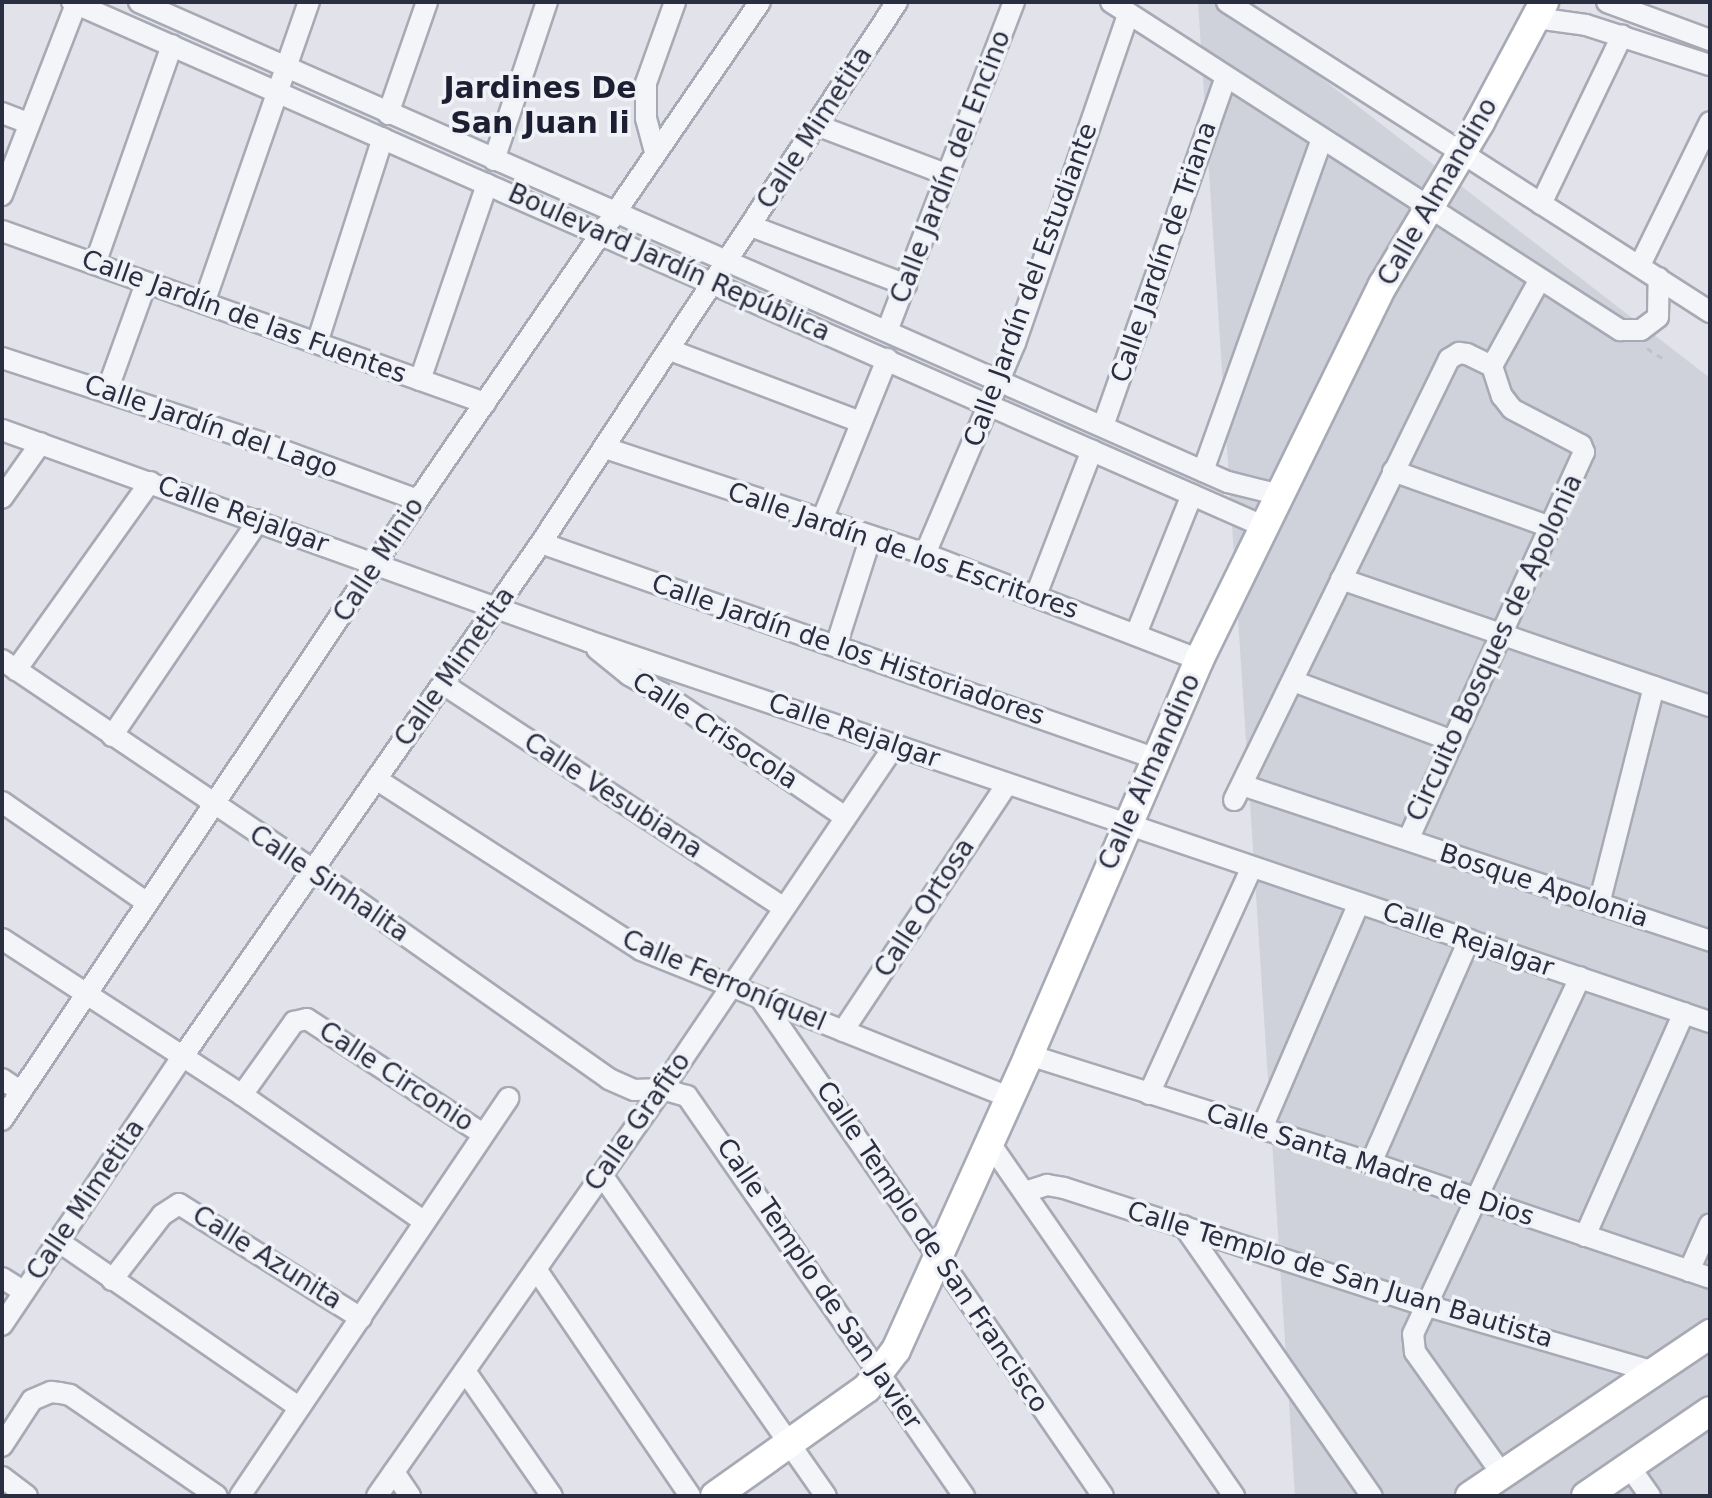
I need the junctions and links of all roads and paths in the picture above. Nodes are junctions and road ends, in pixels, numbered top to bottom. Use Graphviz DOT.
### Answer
graph roads {
  1 [pos="139,2"];
  2 [pos="187,2"];
  3 [pos="309,2"];
  4 [pos="427,2"];
  5 [pos="547,2"];
  6 [pos="675,2"];
  7 [pos="760,2"];
  8 [pos="897,2"];
  9 [pos="1014,2"];
  10 [pos="1111,2"];
  11 [pos="1227,2"];
  12 [pos="74,3"];
  13 [pos="1608,3"];
  14 [pos="1637,8"];
  15 [pos="1540,10"];
  16 [pos="1128,14"];
  17 [pos="179,22"];
  18 [pos="1596,29"];
  19 [pos="1622,36"];
  20 [pos="1710,40"];
  21 [pos="172,45"];
  22 [pos="1710,65"];
  23 [pos="286,70"];
  24 [pos="1226,77"];
  25 [pos="279,92"];
  26 [pos="2,113"];
  27 [pos="388,114"];
  28 [pos="1710,122"];
  29 [pos="28,123"];
  30 [pos="816,125"];
  31 [pos="383,138"];
  32 [pos="1322,139"];
  33 [pos="655,152"];
  34 [pos="1460,154"];
  35 [pos="494,160"];
  36 [pos="948,175"];
  37 [pos="487,184"];
  38 [pos="2,195"];
  39 [pos="1541,204"];
  40 [pos="1428,207"];
  41 [pos="613,212"];
  42 [pos="751,226"];
  43 [pos="2,231"];
  44 [pos="599,233"];
  45 [pos="728,262"];
  46 [pos="95,264"];
  47 [pos="1640,265"];
  48 [pos="1659,278"];
  49 [pos="1540,279"];
  50 [pos="146,283"];
  51 [pos="714,283"];
  52 [pos="906,285"];
  53 [pos="204,303"];
  54 [pos="1710,312"];
  55 [pos="887,331"];
  56 [pos="317,343"];
  57 [pos="670,350"];
  58 [pos="2,358"];
  59 [pos="887,359"];
  60 [pos="1492,366"];
  61 [pos="420,380"];
  62 [pos="1000,381"];
  63 [pos="107,391"];
  64 [pos="485,403"];
  65 [pos="991,404"];
  66 [pos="861,422"];
  67 [pos="1103,426"];
  68 [pos="2,430"];
  69 [pos="41,443"];
  70 [pos="605,448"];
  71 [pos="1092,450"];
  72 [pos="1203,471"];
  73 [pos="1393,471"];
  74 [pos="150,482"];
  75 [pos="1192,495"];
  76 [pos="1280,495"];
  77 [pos="2,498"];
  78 [pos="418,500"];
  79 [pos="259,520"];
  80 [pos="822,520"];
  81 [pos="1265,527"];
  82 [pos="1550,527"];
  83 [pos="871,536"];
  84 [pos="541,543"];
  85 [pos="925,554"];
  86 [pos="377,564"];
  87 [pos="1341,579"];
  88 [pos="1036,595"];
  89 [pos="497,607"];
  90 [pos="1136,634"];
  91 [pos="1501,636"];
  92 [pos="588,641"];
  93 [pos="836,646"];
  94 [pos="1199,660"];
  95 [pos="9,665"];
  96 [pos="1293,681"];
  97 [pos="443,684"];
  98 [pos="1654,687"];
  99 [pos="1710,706"];
  100 [pos="112,736"];
  101 [pos="1453,741"];
  102 [pos="895,745"];
  103 [pos="1154,758"];
  104 [pos="376,779"];
  105 [pos="1007,784"];
  106 [pos="2,802"];
  107 [pos="215,807"];
  108 [pos="845,817"];
  109 [pos="1126,825"];
  110 [pos="1408,840"];
  111 [pos="1252,867"];
  112 [pos="313,870"];
  113 [pos="146,902"];
  114 [pos="1359,903"];
  115 [pos="1599,904"];
  116 [pos="783,907"];
  117 [pos="2,939"];
  118 [pos="1469,940"];
  119 [pos="1710,941"];
  120 [pos="1580,977"];
  121 [pos="731,986"];
  122 [pos="84,995"];
  123 [pos="761,999"];
  124 [pos="1684,1013"];
  125 [pos="1710,1022"];
  126 [pos="843,1031"];
  127 [pos="1029,1055"];
  128 [pos="181,1059"];
  129 [pos="2,1079"];
  130 [pos="662,1089"];
  131 [pos="21,1092"];
  132 [pos="1149,1094"];
  133 [pos="242,1095"];
  134 [pos="1009,1097"];
  135 [pos="508,1098"];
  136 [pos="2,1120"];
  137 [pos="1262,1128"];
  138 [pos="483,1134"];
  139 [pos="989,1142"];
  140 [pos="1371,1163"];
  141 [pos="602,1175"];
  142 [pos="1025,1192"];
  143 [pos="1475,1199"];
  144 [pos="423,1221"];
  145 [pos="1710,1224"];
  146 [pos="1184,1226"];
  147 [pos="1585,1236"];
  148 [pos="58,1241"];
  149 [pos="937,1256"];
  150 [pos="395,1267"];
  151 [pos="536,1269"];
  152 [pos="1689,1271"];
  153 [pos="2,1278"];
  154 [pos="1710,1278"];
  155 [pos="112,1280"];
  156 [pos="24,1292"];
  157 [pos="1424,1305"];
  158 [pos="361,1318"];
  159 [pos="2,1325"];
  160 [pos="1710,1334"];
  161 [pos="465,1371"];
  162 [pos="1655,1372"];
  163 [pos="880,1376"];
  164 [pos="299,1407"];
  165 [pos="1710,1411"];
  166 [pos="790,1444"];
  167 [pos="2,1446"];
  168 [pos="1629,1466"];
  169 [pos="394,1472"];
  170 [pos="1502,1474"];
  171 [pos="2,1477"];
  172 [pos="27,1496"];
  173 [pos="217,1496"];
  174 [pos="240,1496"];
  175 [pos="377,1496"];
  176 [pos="410,1496"];
  177 [pos="552,1496"];
  178 [pos="690,1496"];
  179 [pos="715,1496"];
  180 [pos="826,1496"];
  181 [pos="964,1496"];
  182 [pos="1103,1496"];
  183 [pos="1234,1496"];
  184 [pos="1372,1496"];
  185 [pos="1470,1496"];
  186 [pos="1586,1496"];
  187 [pos="1650,1496"];
  1 -- 17 [label="street, Boulevard Jardín República"];
  2 -- 17 [label="street"];
  3 -- 23 [label="street"];
  4 -- 27 [label="street"];
  5 -- 35 [label="street"];
  6 -- 33 [label="street"];
  7 -- 33 [label="street, Calle Minio"];
  8 -- 30 [label="street, Calle Mimetita"];
  9 -- 36 [label="street, Calle Jardín del Encino"];
  10 -- 16 [label="street"];
  11 -- 34 [label="street"];
  12 -- 21 [label="street, Boulevard Jardín República"];
  12 -- 29 [label="street"];
  13 -- 14 [label="street"];
  13 -- 18 [label="street"];
  14 -- 20 [label="street"];
  15 -- 18 [label="street"];
  15 -- 34 [label="street, Calle Almandino"];
  16 -- 24 [label="street"];
  16 -- 62 [label="street, Calle Jardín del Estudiante"];
  17 -- 23 [label="street, Boulevard Jardín República"];
  18 -- 19 [label="street"];
  19 -- 22 [label="street"];
  19 -- 39 [label="street"];
  21 -- 25 [label="street, Boulevard Jardín República"];
  21 -- 46 [label="street"];
  23 -- 25 [label="street"];
  23 -- 27 [label="street, Boulevard Jardín República"];
  24 -- 32 [label="street"];
  24 -- 67 [label="street, Calle Jardín de Triana"];
  25 -- 31 [label="street, Boulevard Jardín República"];
  25 -- 53 [label="street"];
  26 -- 29 [label="street"];
  27 -- 35 [label="street, Boulevard Jardín República"];
  28 -- 47 [label="street"];
  29 -- 38 [label="street"];
  30 -- 36 [label="street"];
  30 -- 42 [label="street, Calle Mimetita"];
  31 -- 37 [label="street, Boulevard Jardín República"];
  31 -- 56 [label="street"];
  32 -- 40 [label="street"];
  32 -- 72 [label="street"];
  33 -- 41 [label="street, Calle Minio"];
  34 -- 39 [label="street"];
  34 -- 40 [label="street, Calle Almandino"];
  35 -- 41 [label="street, Boulevard Jardín República"];
  36 -- 52 [label="street, Calle Jardín del Encino"];
  37 -- 44 [label="street, Boulevard Jardín República"];
  37 -- 61 [label="street"];
  39 -- 47 [label="street"];
  40 -- 49 [label="street"];
  40 -- 76 [label="street, Calle Almandino"];
  41 -- 44 [label="street, Calle Minio"];
  41 -- 45 [label="street, Boulevard Jardín República"];
  42 -- 45 [label="street, Calle Mimetita"];
  42 -- 52 [label="street"];
  43 -- 46 [label="street, Calle Jardín de las Fuentes"];
  44 -- 51 [label="street, Boulevard Jardín República"];
  44 -- 64 [label="street, Calle Minio"];
  45 -- 51 [label="street, Calle Mimetita"];
  45 -- 55 [label="street, Boulevard Jardín República"];
  46 -- 50 [label="street, Calle Jardín de las Fuentes"];
  47 -- 48 [label="street"];
  48 -- 49 [label="street"];
  48 -- 54 [label="street"];
  49 -- 60 [label="street"];
  50 -- 53 [label="street, Calle Jardín de las Fuentes"];
  50 -- 63 [label="street"];
  51 -- 57 [label="street, Calle Mimetita"];
  51 -- 59 [label="street, Boulevard Jardín República"];
  52 -- 55 [label="street, Calle Jardín del Encino"];
  53 -- 56 [label="street, Calle Jardín de las Fuentes"];
  55 -- 62 [label="street, Boulevard Jardín República"];
  56 -- 61 [label="street, Calle Jardín de las Fuentes"];
  57 -- 66 [label="street"];
  57 -- 70 [label="street, Calle Mimetita"];
  58 -- 63 [label="street, Calle Jardín del Lago"];
  59 -- 65 [label="street, Boulevard Jardín República"];
  59 -- 66 [label="street"];
  60 -- 73 [label="street, Bosque Apolonia"];
  60 -- 82 [label="street, Circuito Bosques de Apolonia"];
  61 -- 64 [label="street, Calle Jardín de las Fuentes"];
  62 -- 65 [label="street, Calle Jardín del Estudiante"];
  62 -- 67 [label="street, Boulevard Jardín República"];
  63 -- 78 [label="street, Calle Jardín del Lago"];
  64 -- 78 [label="street, Calle Minio"];
  65 -- 71 [label="street, Boulevard Jardín República"];
  65 -- 85 [label="street, Calle Jardín del Estudiante"];
  66 -- 80 [label="street"];
  67 -- 72 [label="street, Boulevard Jardín República"];
  68 -- 69 [label="street, Calle Rejalgar"];
  69 -- 74 [label="street, Calle Rejalgar"];
  69 -- 77 [label="street"];
  70 -- 80 [label="street, Calle Jardín de los Escritores"];
  70 -- 84 [label="street, Calle Mimetita"];
  71 -- 75 [label="street, Boulevard Jardín República"];
  71 -- 88 [label="street"];
  72 -- 76 [label="street, Boulevard Jardín República"];
  73 -- 82 [label="street"];
  73 -- 87 [label="street, Bosque Apolonia"];
  74 -- 79 [label="street, Calle Rejalgar"];
  74 -- 95 [label="street"];
  75 -- 81 [label="street, Boulevard Jardín República"];
  75 -- 90 [label="street"];
  76 -- 81 [label="street, Calle Almandino"];
  78 -- 86 [label="street, Calle Minio"];
  79 -- 86 [label="street, Calle Rejalgar"];
  79 -- 100 [label="street"];
  80 -- 83 [label="street, Calle Jardín de los Escritores"];
  81 -- 94 [label="street, Calle Almandino"];
  82 -- 91 [label="street, Circuito Bosques de Apolonia"];
  83 -- 85 [label="street, Calle Jardín de los Escritores"];
  83 -- 93 [label="street"];
  84 -- 89 [label="street, Calle Mimetita"];
  84 -- 93 [label="street, Calle Jardín de los Historiadores"];
  85 -- 88 [label="street, Calle Jardín de los Escritores"];
  86 -- 89 [label="street, Calle Rejalgar"];
  86 -- 107 [label="street, Calle Minio"];
  87 -- 91 [label="street"];
  87 -- 96 [label="street, Bosque Apolonia"];
  88 -- 90 [label="street, Calle Jardín de los Escritores"];
  89 -- 92 [label="street, Calle Rejalgar"];
  89 -- 97 [label="street, Calle Mimetita"];
  90 -- 94 [label="street, Calle Jardín de los Escritores"];
  91 -- 98 [label="street"];
  91 -- 101 [label="street, Circuito Bosques de Apolonia"];
  92 -- 102 [label="street, Calle Rejalgar"];
  92 -- 108 [label="street, Calle Crisocola"];
  93 -- 103 [label="street, Calle Jardín de los Historiadores"];
  94 -- 103 [label="street, Calle Almandino"];
  95 -- 100 [label="street, Calle Sinhalita"];
  96 -- 101 [label="street"];
  96 -- 110 [label="street, Bosque Apolonia"];
  97 -- 104 [label="street, Calle Mimetita"];
  97 -- 116 [label="street, Calle Vesubiana"];
  98 -- 99 [label="street"];
  98 -- 115 [label="street"];
  100 -- 107 [label="street, Calle Sinhalita"];
  101 -- 110 [label="street, Circuito Bosques de Apolonia"];
  102 -- 105 [label="street, Calle Rejalgar"];
  102 -- 108 [label="street, Calle Grafito"];
  103 -- 109 [label="street, Calle Almandino"];
  104 -- 112 [label="street, Calle Mimetita"];
  104 -- 121 [label="street, Calle Ferroníquel"];
  105 -- 109 [label="street, Calle Rejalgar"];
  105 -- 126 [label="street, Calle Ortosa"];
  106 -- 113 [label="street"];
  107 -- 112 [label="street, Calle Sinhalita"];
  107 -- 113 [label="street, Calle Minio"];
  108 -- 116 [label="street, Calle Grafito"];
  109 -- 111 [label="street, Calle Rejalgar"];
  109 -- 127 [label="street, Calle Almandino"];
  110 -- 115 [label="street, Bosque Apolonia"];
  111 -- 114 [label="street, Calle Rejalgar"];
  111 -- 132 [label="street"];
  112 -- 128 [label="street, Calle Mimetita"];
  112 -- 130 [label="street, Calle Sinhalita"];
  113 -- 122 [label="street, Calle Minio"];
  114 -- 118 [label="street, Calle Rejalgar"];
  114 -- 137 [label="street"];
  115 -- 119 [label="street, Bosque Apolonia"];
  116 -- 121 [label="street, Calle Grafito"];
  117 -- 122 [label="street"];
  118 -- 120 [label="street, Calle Rejalgar"];
  118 -- 140 [label="street"];
  120 -- 124 [label="street, Calle Rejalgar"];
  120 -- 143 [label="street"];
  121 -- 123 [label="street, Calle Ferroníquel"];
  121 -- 130 [label="street, Calle Grafito"];
  122 -- 128 [label="street"];
  122 -- 131 [label="street, Calle Minio"];
  123 -- 126 [label="street, Calle Ferroníquel"];
  123 -- 149 [label="street, Calle Templo de San Francisco"];
  124 -- 125 [label="street, Calle Rejalgar"];
  124 -- 147 [label="street"];
  126 -- 134 [label="street, Calle Ferroníquel"];
  127 -- 132 [label="street, Calle Santa Madre de Dios"];
  127 -- 134 [label="street, Calle Almandino"];
  128 -- 133 [label="street"];
  128 -- 148 [label="street, Calle Mimetita"];
  129 -- 131 [label="street"];
  130 -- 141 [label="street, Calle Grafito"];
  130 -- 163 [label="street, Calle Templo de San Javier"];
  131 -- 136 [label="street, Calle Minio"];
  132 -- 137 [label="street, Calle Santa Madre de Dios"];
  133 -- 138 [label="street, Calle Circonio"];
  133 -- 144 [label="street"];
  134 -- 139 [label="street, Calle Almandino"];
  135 -- 138 [label="street"];
  137 -- 140 [label="street, Calle Santa Madre de Dios"];
  138 -- 144 [label="street, Calle Circonio"];
  139 -- 142 [label="street"];
  139 -- 149 [label="street, Calle Almandino"];
  140 -- 143 [label="street, Calle Santa Madre de Dios"];
  141 -- 151 [label="street, Calle Grafito"];
  141 -- 166 [label="street"];
  142 -- 146 [label="street, Calle Templo de San Juan Bautista"];
  142 -- 183 [label="street"];
  143 -- 147 [label="street, Calle Santa Madre de Dios"];
  143 -- 157 [label="street"];
  144 -- 150 [label="street, Calle Circonio"];
  145 -- 152 [label="street"];
  146 -- 157 [label="street, Calle Templo de San Juan Bautista"];
  146 -- 184 [label="street"];
  147 -- 152 [label="street, Calle Santa Madre de Dios"];
  148 -- 155 [label="street"];
  148 -- 156 [label="street, Calle Mimetita"];
  149 -- 163 [label="street, Calle Almandino"];
  149 -- 182 [label="street, Calle Templo de San Francisco"];
  150 -- 158 [label="street, Calle Azunita"];
  151 -- 161 [label="street, Calle Grafito"];
  151 -- 178 [label="street"];
  152 -- 154 [label="street, Calle Santa Madre de Dios"];
  153 -- 156 [label="street"];
  155 -- 158 [label="street, Calle Azunita"];
  155 -- 164 [label="street"];
  156 -- 159 [label="street, Calle Mimetita"];
  157 -- 162 [label="street, Calle Templo de San Juan Bautista"];
  157 -- 170 [label="street"];
  158 -- 164 [label="street, Calle Azunita"];
  160 -- 162 [label="street"];
  161 -- 169 [label="street, Calle Grafito"];
  161 -- 177 [label="street"];
  162 -- 170 [label="street"];
  163 -- 166 [label="street, Calle Almandino"];
  163 -- 181 [label="street, Calle Templo de San Javier"];
  164 -- 174 [label="street, Calle Azunita"];
  165 -- 168 [label="street"];
  166 -- 179 [label="street, Calle Almandino"];
  166 -- 180 [label="street"];
  167 -- 173 [label="street"];
  168 -- 186 [label="street"];
  168 -- 187 [label="street"];
  169 -- 175 [label="street, Calle Grafito"];
  169 -- 176 [label="street"];
  170 -- 185 [label="street"];
  171 -- 172 [label="street"];
}
